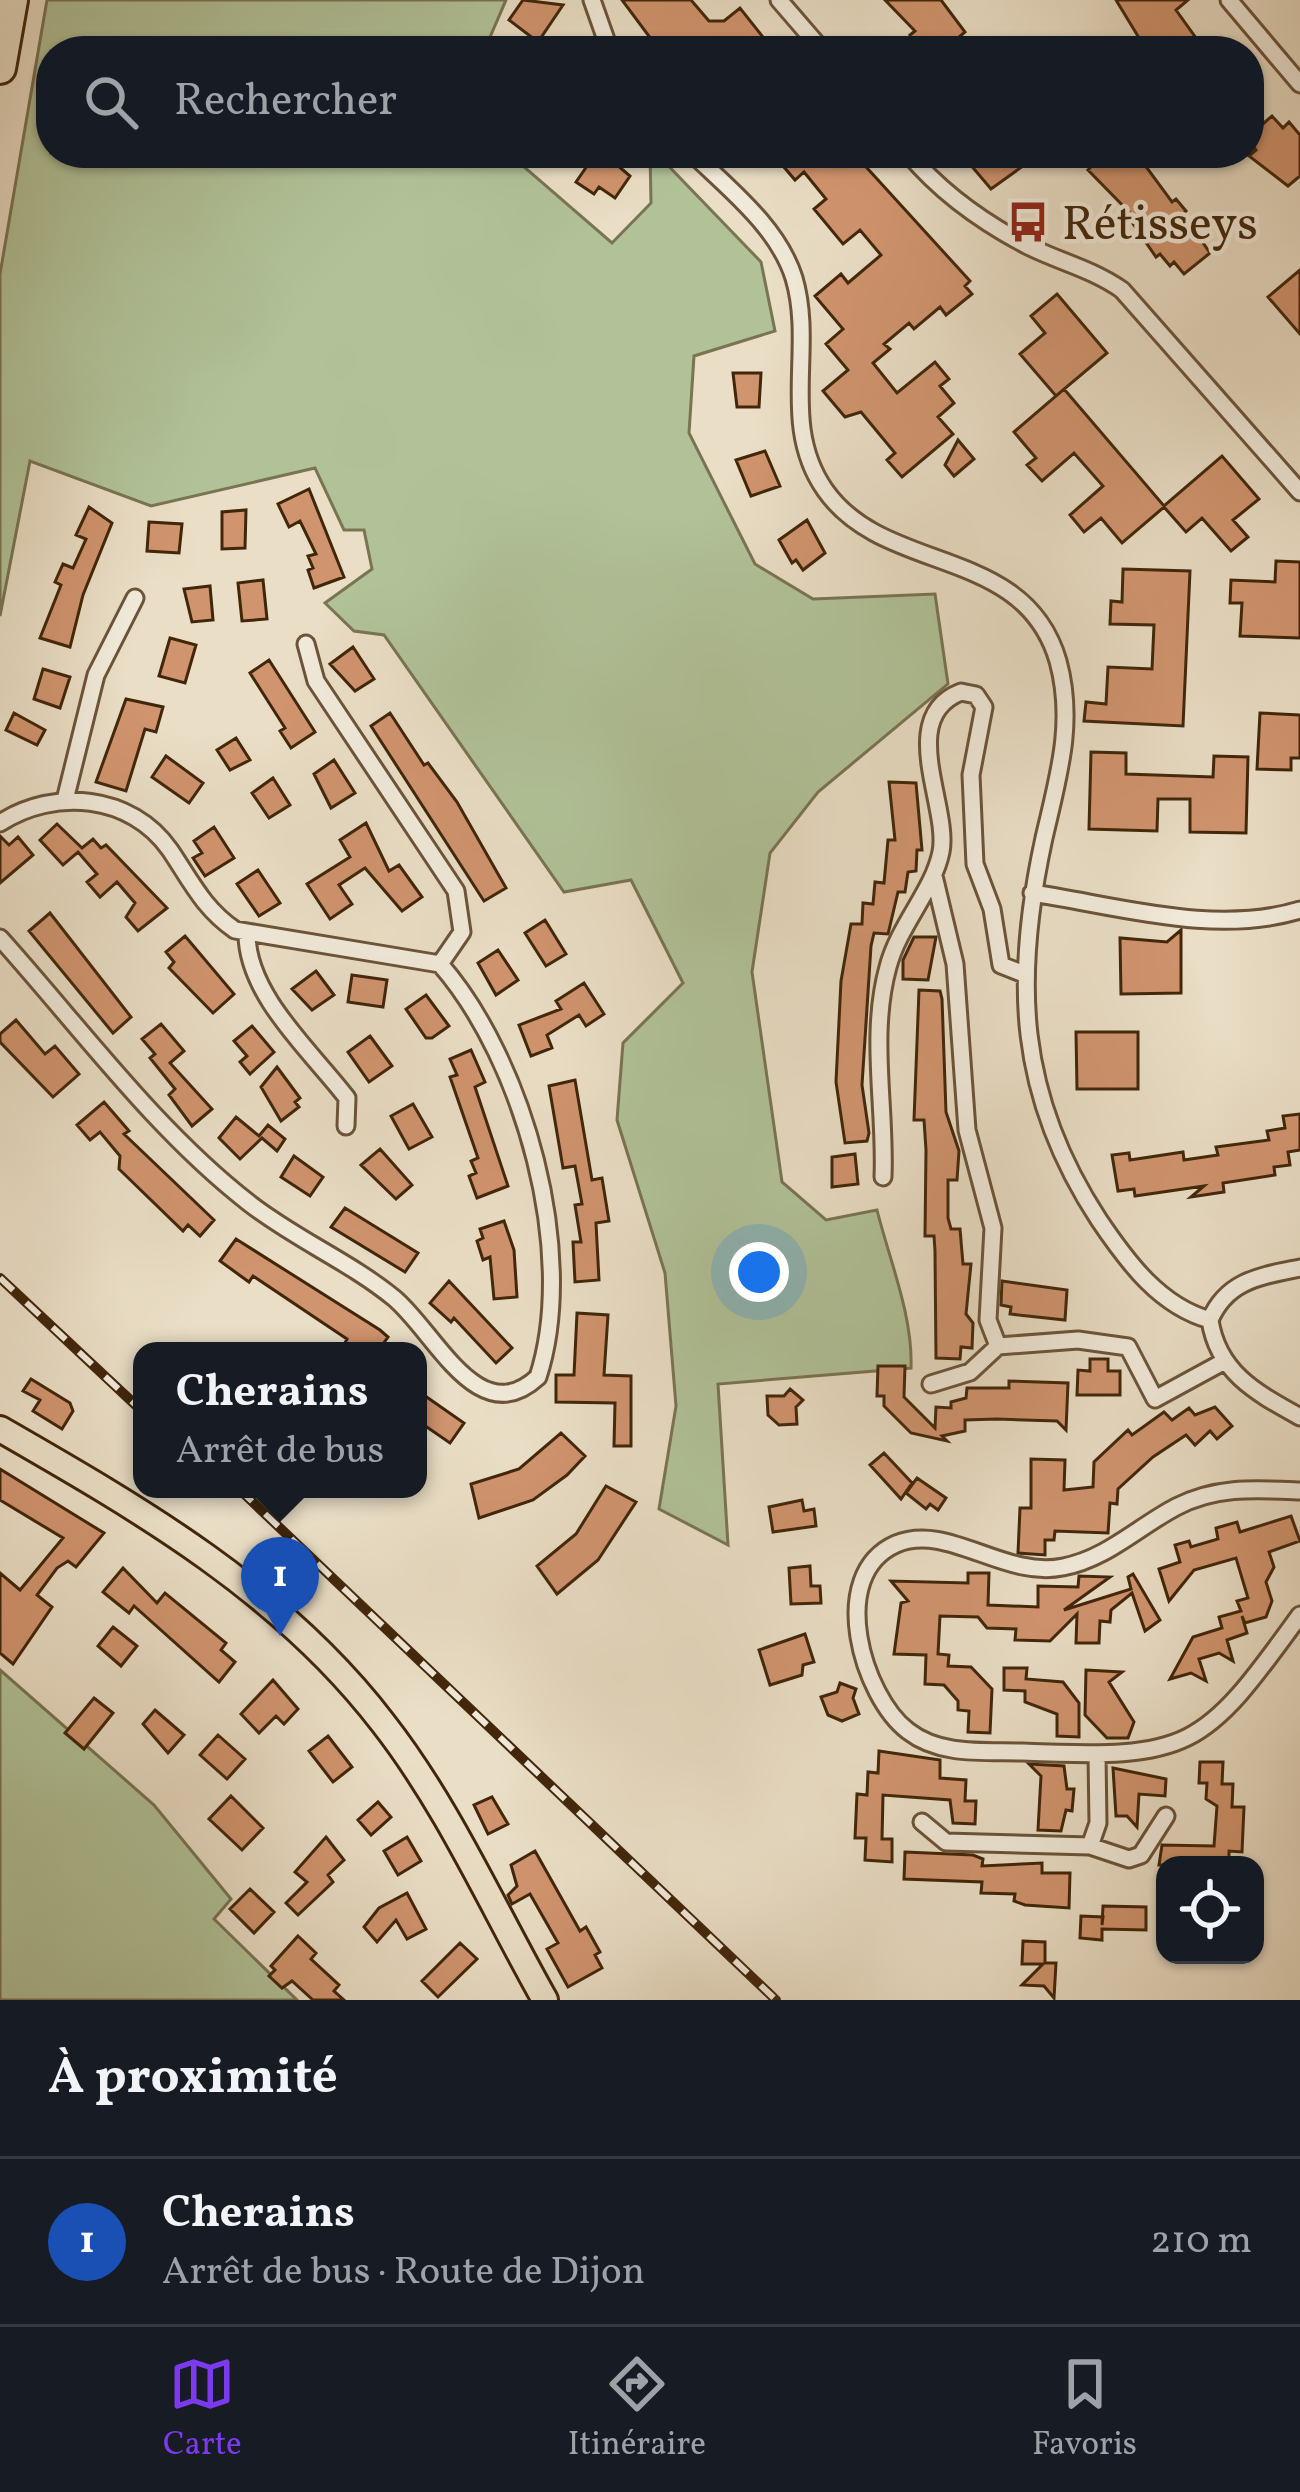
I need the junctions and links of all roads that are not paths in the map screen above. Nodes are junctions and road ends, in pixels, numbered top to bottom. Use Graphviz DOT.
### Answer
graph roads {
  1 [pos="12,0"];
  2 [pos="592,0"];
  3 [pos="779,0"];
  4 [pos="1228,0"];
  5 [pos="605,36"];
  6 [pos="810,36"];
  7 [pos="1259,36"];
  8 [pos="1264,42"];
  9 [pos="0,68"];
  10 [pos="1300,84"];
  11 [pos="707,168"];
  12 [pos="921,168"];
  13 [pos="1300,492"];
  14 [pos="135,598"];
  15 [pos="306,644"];
  16 [pos="65,800"];
  17 [pos="0,823"];
  18 [pos="934,876"];
  19 [pos="1032,893"];
  20 [pos="1298,909"];
  21 [pos="247,935"];
  22 [pos="0,938"];
  23 [pos="440,964"];
  24 [pos="1024,974"];
  25 [pos="346,1126"];
  26 [pos="883,1177"];
  27 [pos="1300,1268"];
  28 [pos="1210,1320"];
  29 [pos="998,1346"];
  30 [pos="1223,1362"];
  31 [pos="931,1384"];
  32 [pos="1300,1417"];
  33 [pos="0,1429"];
  34 [pos="1300,1491"];
  35 [pos="1300,1615"];
  36 [pos="1097,1755"];
  37 [pos="1166,1816"];
  38 [pos="922,1822"];
  39 [pos="1090,1846"];
  40 [pos="545,2000"];
  1 -- 9 [label="highway"];
  2 -- 5 [label="street"];
  3 -- 6 [label="street"];
  4 -- 7 [label="street"];
  8 -- 10 [label="street"];
  11 -- 19 [label="street"];
  12 -- 13 [label="street"];
  14 -- 16 [label="street"];
  15 -- 23 [label="street"];
  16 -- 17 [label="street"];
  16 -- 21 [label="street"];
  18 -- 24 [label="street"];
  18 -- 26 [label="street"];
  18 -- 29 [label="street"];
  19 -- 20 [label="street"];
  19 -- 24 [label="street"];
  21 -- 23 [label="street"];
  21 -- 25 [label="street"];
  22 -- 23 [label="street"];
  24 -- 28 [label="street"];
  27 -- 28 [label="street"];
  28 -- 30 [label="street"];
  29 -- 30 [label="street"];
  29 -- 31 [label="street"];
  30 -- 32 [label="street"];
  33 -- 40 [label="main road"];
  34 -- 36 [label="street"];
  35 -- 36 [label="street"];
  36 -- 39 [label="street"];
  37 -- 39 [label="street"];
  38 -- 39 [label="street"];
}
